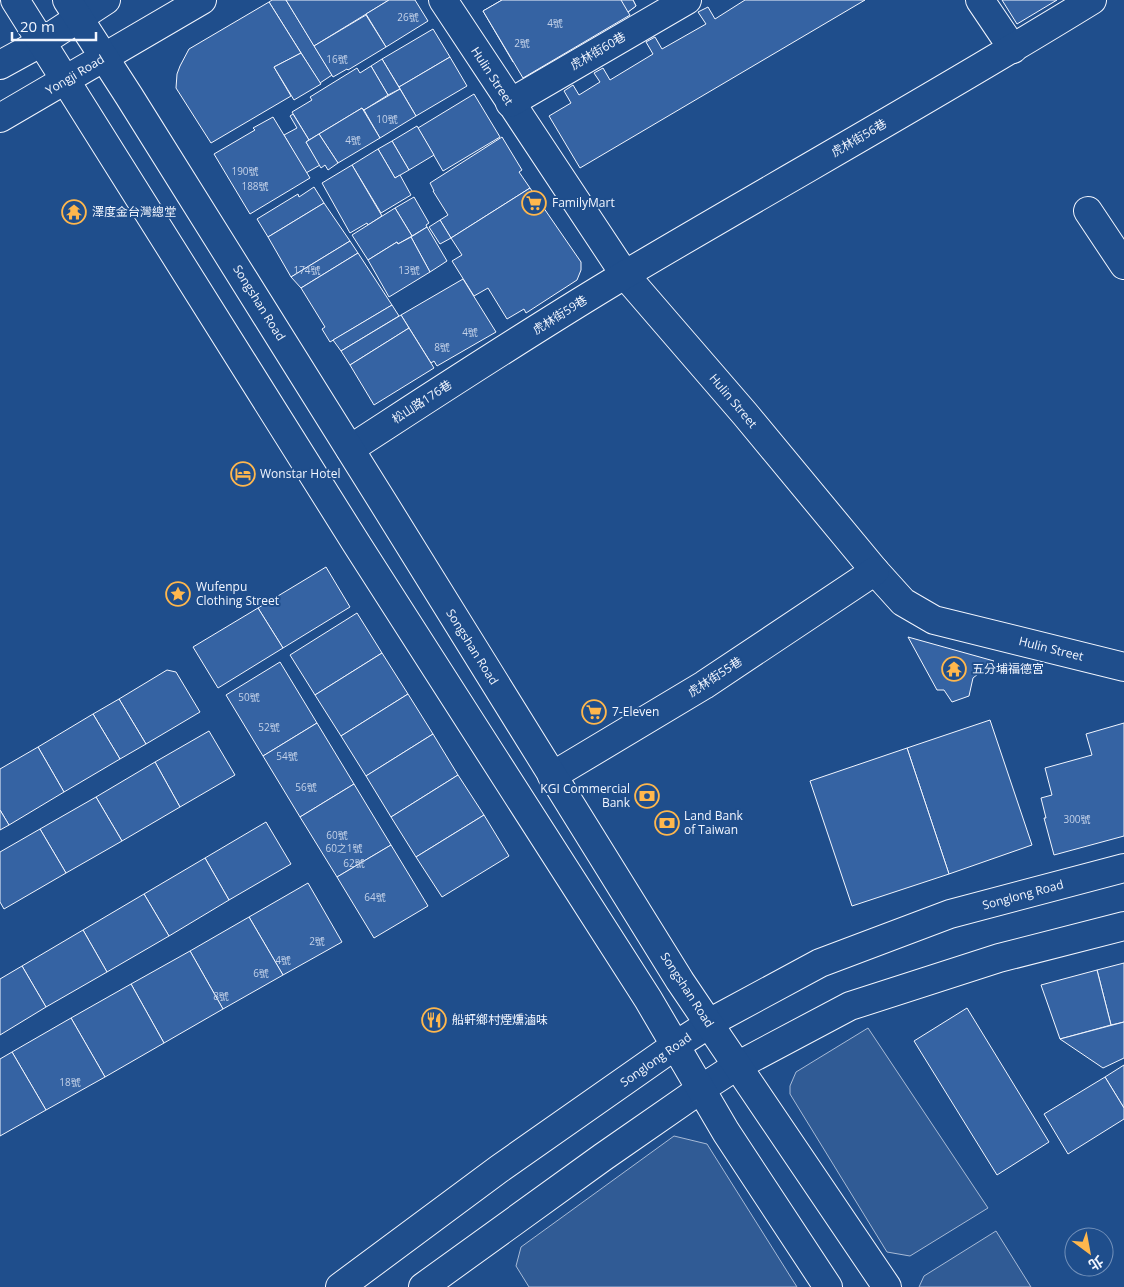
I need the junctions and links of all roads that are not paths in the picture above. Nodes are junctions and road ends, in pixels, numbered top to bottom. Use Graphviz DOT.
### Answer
graph roads {
  1 [pos="16,0"];
  2 [pos="106,0"];
  3 [pos="202,0"];
  4 [pos="443,0"];
  5 [pos="686,0"];
  6 [pos="980,0"];
  7 [pos="1092,0"];
  8 [pos="73,8"];
  9 [pos="42,42"];
  10 [pos="1013,48"];
  11 [pos="104,57"];
  12 [pos="0,64"];
  13 [pos="67,80"];
  14 [pos="510,103"];
  15 [pos="0,118"];
  16 [pos="1088,211"];
  17 [pos="1124,265"];
  18 [pos="625,275"];
  19 [pos="495,355"];
  20 [pos="350,449"];
  21 [pos="875,571"];
  22 [pos="1124,667"];
  23 [pos="552,776"];
  24 [pos="1124,868"];
  25 [pos="1124,926"];
  26 [pos="709,1023"];
  27 [pos="676,1045"];
  28 [pos="738,1066"];
  29 [pos="701,1089"];
  30 [pos="340,1287"];
  31 [pos="424,1287"];
  32 [pos="828,1287"];
  33 [pos="887,1287"];
  1 -- 9 [label="street"];
  2 -- 8 [label="street"];
  3 -- 11 [label="street, Yongji Road"];
  4 -- 14 [label="street, Hulin Street"];
  5 -- 14 [label="street, 虎林街60巷"];
  6 -- 10 [label="street"];
  7 -- 10 [label="street, 虎林街56巷"];
  8 -- 9 [label="street"];
  8 -- 11 [label="street, Songshan Road"];
  9 -- 12 [label="street"];
  9 -- 13 [label="street"];
  10 -- 18 [label="street, 虎林街56巷"];
  11 -- 13 [label="street, Yongji Road"];
  11 -- 20 [label="street, Songshan Road"];
  13 -- 15 [label="street, Yongji Road"];
  13 -- 27 [label="street"];
  14 -- 18 [label="street, Hulin Street"];
  16 -- 17 [label="street"];
  18 -- 19 [label="street, 虎林街59巷"];
  18 -- 21 [label="street, Hulin Street"];
  19 -- 20 [label="street, 松山路176巷"];
  20 -- 23 [label="street, Songshan Road"];
  21 -- 22 [label="street, Hulin Street"];
  21 -- 23 [label="street, 虎林街55巷"];
  23 -- 26 [label="street, Songshan Road"];
  24 -- 26 [label="street, Songlong Road"];
  25 -- 28 [label="street"];
  26 -- 27 [label="street, Songlong Road"];
  26 -- 28 [label="street, Songshan Road"];
  27 -- 29 [label="street"];
  27 -- 30 [label="street, Songlong Road"];
  28 -- 29 [label="street"];
  28 -- 33 [label="street, Songshan Road"];
  29 -- 31 [label="street"];
  29 -- 32 [label="street"];
}
